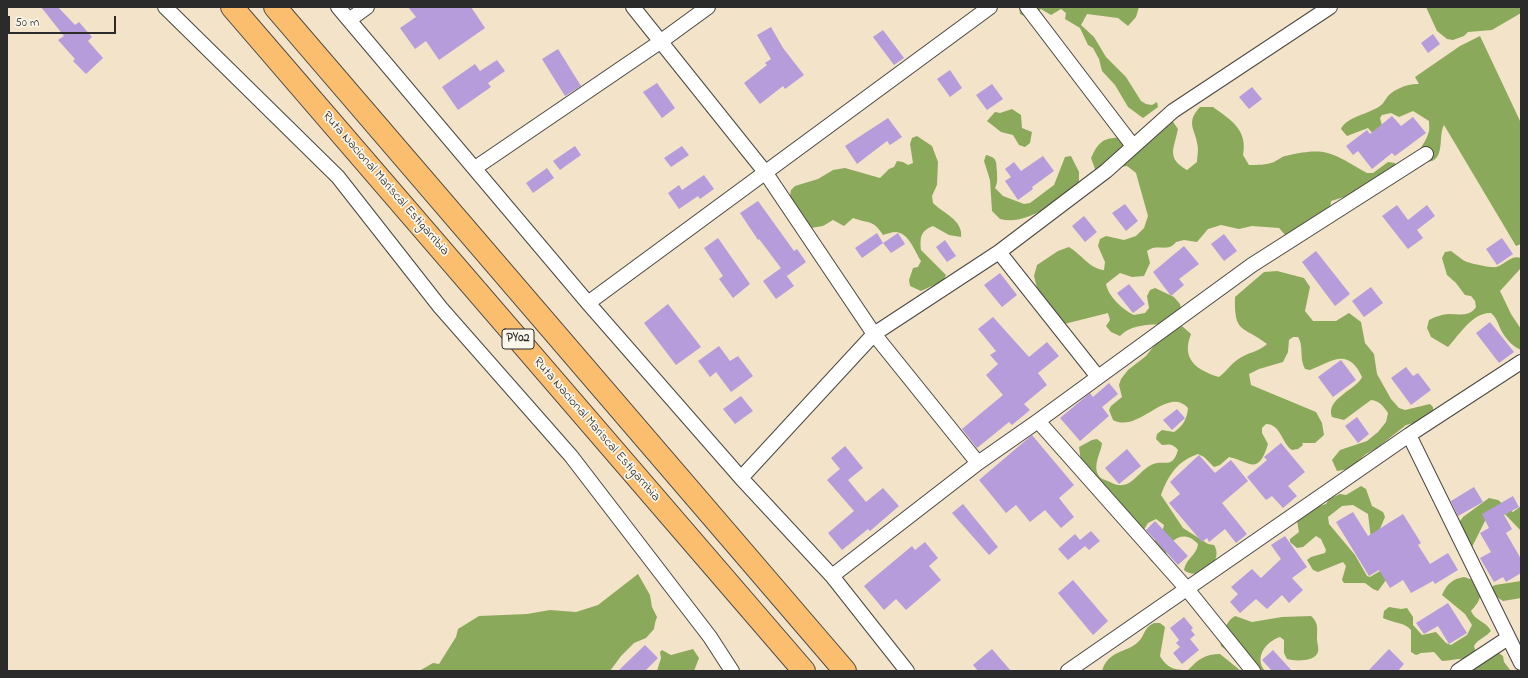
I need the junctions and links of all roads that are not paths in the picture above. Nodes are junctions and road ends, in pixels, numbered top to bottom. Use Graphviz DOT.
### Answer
graph roads {
  1 [pos="166,7"];
  2 [pos="232,7"];
  3 [pos="275,7"];
  4 [pos="338,7"];
  5 [pos="367,7"];
  6 [pos="633,7"];
  7 [pos="708,7"];
  8 [pos="990,7"];
  9 [pos="1027,7"];
  10 [pos="1330,7"];
  11 [pos="349,20"];
  12 [pos="660,42"];
  13 [pos="1133,146"];
  14 [pos="1426,154"];
  15 [pos="475,168"];
  16 [pos="765,172"];
  17 [pos="1000,252"];
  18 [pos="588,303"];
  19 [pos="874,334"];
  20 [pos="1521,362"];
  21 [pos="1098,377"];
  22 [pos="1038,421"];
  23 [pos="1408,435"];
  24 [pos="978,463"];
  25 [pos="742,478"];
  26 [pos="832,576"];
  27 [pos="1187,588"];
  28 [pos="1508,638"];
  29 [pos="1521,663"];
  30 [pos="732,671"];
  31 [pos="804,671"];
  32 [pos="845,671"];
  33 [pos="907,671"];
  34 [pos="1068,671"];
  35 [pos="1254,671"];
  36 [pos="1458,671"];
  1 -- 30 [label="street"];
  2 -- 31 [label="highway, Ruta Nacional Mariscal Estigarribia / PY02"];
  3 -- 32 [label="highway, PY02"];
  4 -- 11 [label="street"];
  5 -- 11 [label="street"];
  6 -- 12 [label="street"];
  7 -- 12 [label="street"];
  8 -- 16 [label="street"];
  9 -- 13 [label="street"];
  10 -- 13 [label="street"];
  11 -- 15 [label="street"];
  12 -- 15 [label="street"];
  12 -- 16 [label="street"];
  13 -- 17 [label="street"];
  14 -- 21 [label="street"];
  15 -- 18 [label="street"];
  16 -- 18 [label="street"];
  16 -- 19 [label="street"];
  17 -- 19 [label="street"];
  17 -- 21 [label="street"];
  18 -- 25 [label="street"];
  19 -- 24 [label="street"];
  19 -- 25 [label="street"];
  20 -- 23 [label="street"];
  21 -- 22 [label="street"];
  22 -- 24 [label="street"];
  22 -- 27 [label="street"];
  23 -- 27 [label="street"];
  23 -- 28 [label="street"];
  24 -- 26 [label="street"];
  25 -- 26 [label="street"];
  26 -- 33 [label="street"];
  27 -- 34 [label="street"];
  27 -- 35 [label="street"];
  28 -- 29 [label="street"];
  28 -- 36 [label="street"];
}
